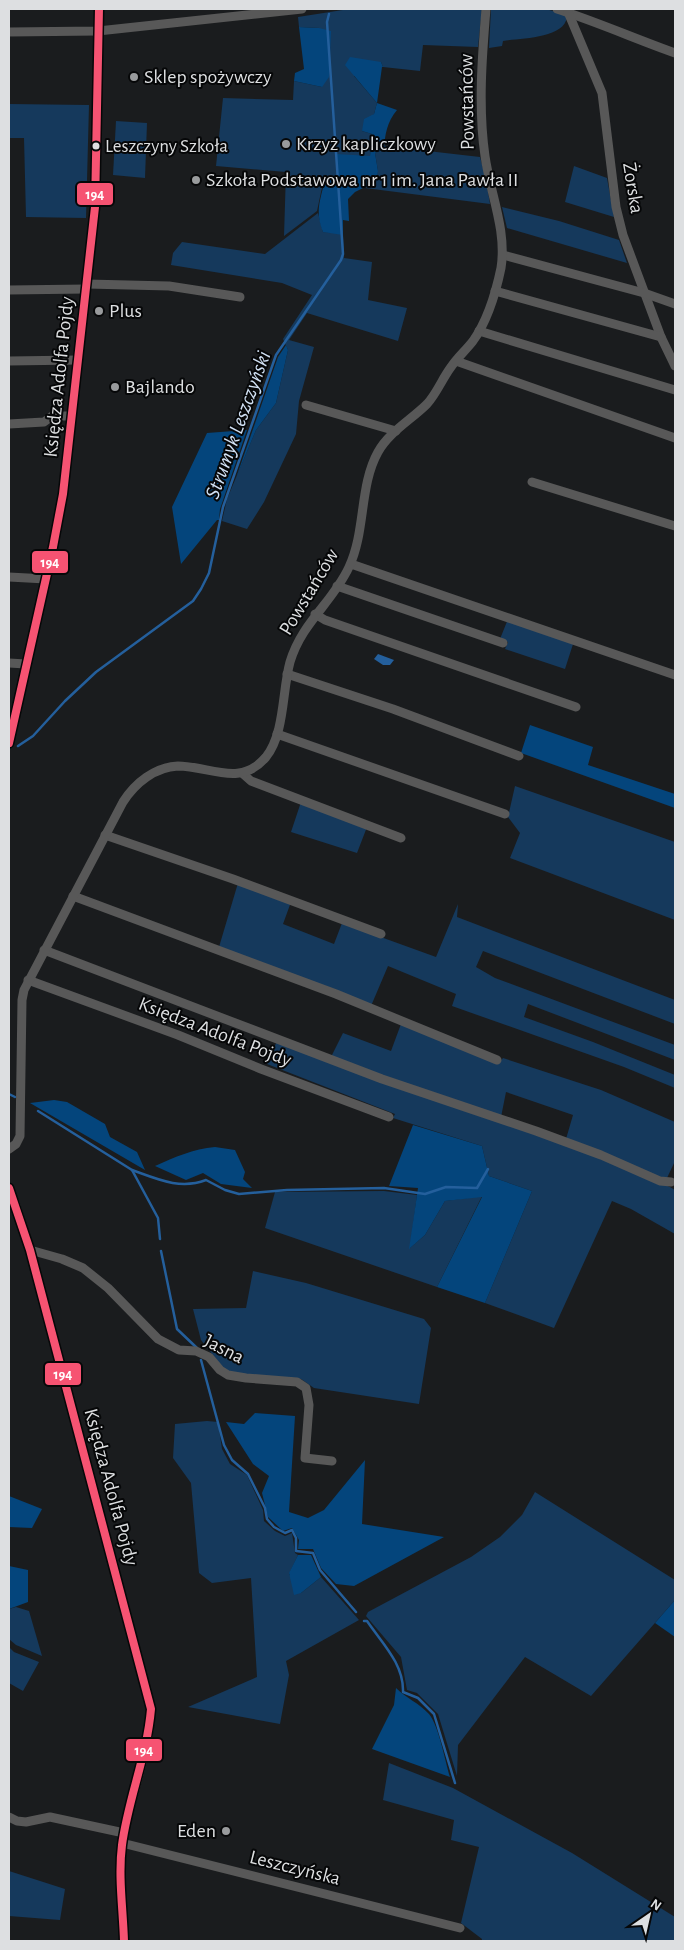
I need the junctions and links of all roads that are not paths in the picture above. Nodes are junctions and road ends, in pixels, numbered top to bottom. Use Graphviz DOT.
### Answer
graph roads {
  1 [pos="98,9"];
  2 [pos="302,9"];
  3 [pos="486,9"];
  4 [pos="557,9"];
  5 [pos="568,12"];
  6 [pos="98,31"];
  7 [pos="9,32"];
  8 [pos="675,53"];
  9 [pos="502,255"];
  10 [pos="87,286"];
  11 [pos="9,290"];
  12 [pos="495,291"];
  13 [pos="644,293"];
  14 [pos="240,297"];
  15 [pos="675,304"];
  16 [pos="479,331"];
  17 [pos="661,337"];
  18 [pos="78,360"];
  19 [pos="456,360"];
  20 [pos="9,361"];
  21 [pos="675,366"];
  22 [pos="675,390"];
  23 [pos="306,405"];
  24 [pos="72,416"];
  25 [pos="9,424"];
  26 [pos="396,431"];
  27 [pos="675,438"];
  28 [pos="532,482"];
  29 [pos="675,526"];
  30 [pos="351,564"];
  31 [pos="9,577"];
  32 [pos="46,579"];
  33 [pos="337,586"];
  34 [pos="315,614"];
  35 [pos="503,644"];
  36 [pos="9,663"];
  37 [pos="26,664"];
  38 [pos="287,674"];
  39 [pos="675,674"];
  40 [pos="576,707"];
  41 [pos="277,734"];
  42 [pos="9,743"];
  43 [pos="519,756"];
  44 [pos="242,773"];
  45 [pos="505,814"];
  46 [pos="105,835"];
  47 [pos="402,838"];
  48 [pos="73,896"];
  49 [pos="381,934"];
  50 [pos="44,950"];
  51 [pos="28,980"];
  52 [pos="497,1060"];
  53 [pos="389,1117"];
  54 [pos="9,1149"];
  55 [pos="671,1182"];
  56 [pos="9,1188"];
  57 [pos="30,1250"];
  58 [pos="332,1461"];
  59 [pos="9,1817"];
  60 [pos="124,1833"];
  61 [pos="122,1843"];
  62 [pos="460,1928"];
  63 [pos="124,1941"];
  1 -- 6 [label="street, Księdza Adolfa Pojdy"];
  2 -- 6 [label="street"];
  3 -- 9 [label="street, Powstańców"];
  4 -- 5 [label="street"];
  5 -- 8 [label="street"];
  5 -- 13 [label="street, Żorska"];
  6 -- 7 [label="street"];
  6 -- 10 [label="street, Księdza Adolfa Pojdy"];
  9 -- 12 [label="street, Powstańców"];
  9 -- 13 [label="street"];
  10 -- 11 [label="street"];
  10 -- 14 [label="street"];
  10 -- 18 [label="street, Księdza Adolfa Pojdy"];
  12 -- 16 [label="street, Powstańców"];
  12 -- 17 [label="street"];
  13 -- 15 [label="street"];
  13 -- 17 [label="street, Żorska"];
  16 -- 19 [label="street, Powstańców"];
  16 -- 22 [label="street"];
  17 -- 21 [label="street, Żorska"];
  18 -- 20 [label="street"];
  18 -- 24 [label="street, Księdza Adolfa Pojdy"];
  19 -- 26 [label="street, Powstańców"];
  19 -- 27 [label="street"];
  23 -- 26 [label="street"];
  24 -- 25 [label="street"];
  24 -- 32 [label="street, Księdza Adolfa Pojdy"];
  26 -- 30 [label="street, Powstańców"];
  28 -- 29 [label="street"];
  30 -- 33 [label="street, Powstańców"];
  30 -- 39 [label="street"];
  31 -- 32 [label="street"];
  32 -- 37 [label="street, Księdza Adolfa Pojdy"];
  33 -- 34 [label="street, Powstańców"];
  33 -- 35 [label="street"];
  34 -- 38 [label="street, Powstańców"];
  34 -- 40 [label="street"];
  36 -- 37 [label="street"];
  37 -- 42 [label="street, Księdza Adolfa Pojdy"];
  38 -- 41 [label="street, Powstańców"];
  38 -- 43 [label="street"];
  41 -- 44 [label="street, Powstańców"];
  41 -- 45 [label="street"];
  44 -- 46 [label="street"];
  44 -- 47 [label="street"];
  46 -- 48 [label="street"];
  46 -- 49 [label="street"];
  48 -- 50 [label="street"];
  48 -- 52 [label="street"];
  50 -- 51 [label="street"];
  50 -- 55 [label="street"];
  51 -- 53 [label="street, Księdza Adolfa Pojdy"];
  51 -- 54 [label="street"];
  56 -- 57 [label="street, Księdza Adolfa Pojdy"];
  57 -- 58 [label="street, Jasna"];
  57 -- 60 [label="street, Księdza Adolfa Pojdy"];
  59 -- 60 [label="street"];
  60 -- 61 [label="street"];
  61 -- 62 [label="street, Leszczyńska"];
  61 -- 63 [label="street"];
}
